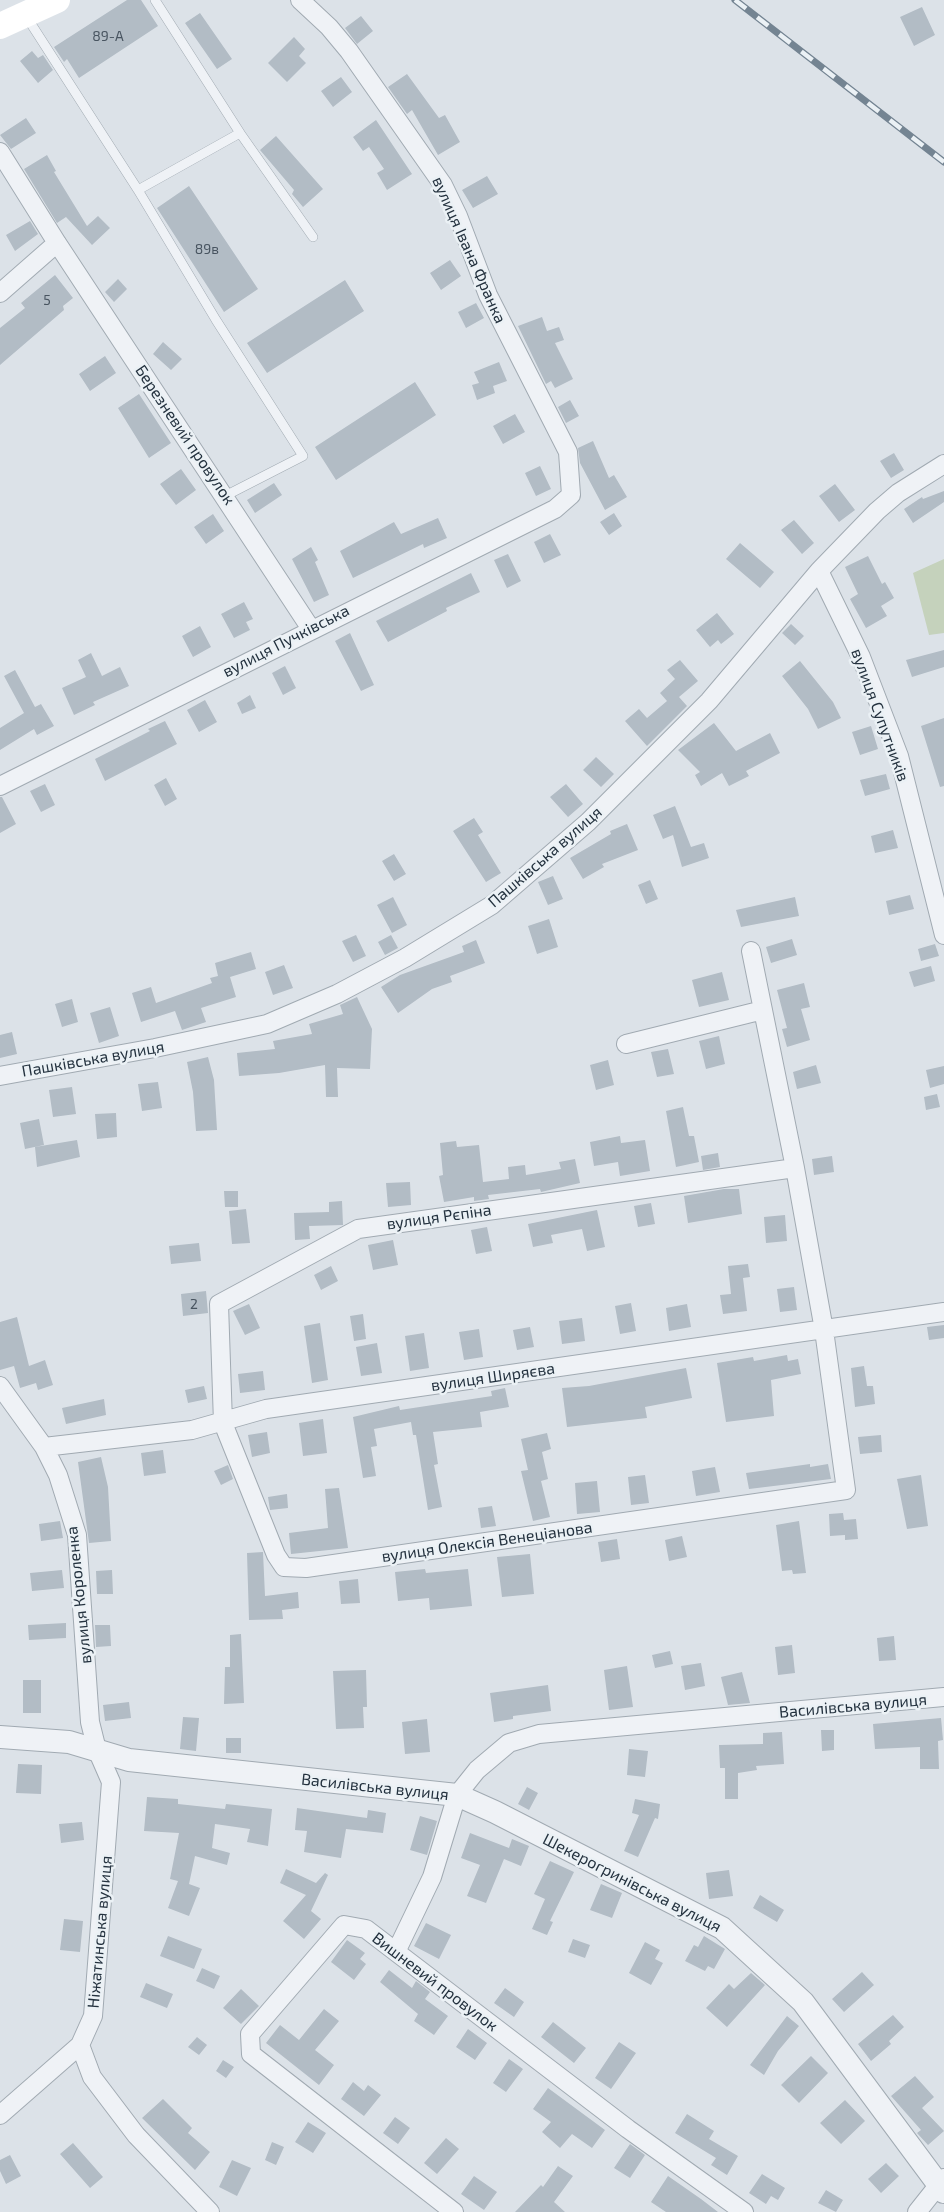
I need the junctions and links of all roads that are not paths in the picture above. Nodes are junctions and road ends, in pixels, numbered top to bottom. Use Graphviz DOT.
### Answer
graph roads {
  1 [pos="57,0"];
  2 [pos="155,0"];
  3 [pos="300,0"];
  4 [pos="26,16"];
  5 [pos="0,26"];
  6 [pos="240,133"];
  7 [pos="0,152"];
  8 [pos="138,190"];
  9 [pos="313,237"];
  10 [pos="57,243"];
  11 [pos="0,292"];
  12 [pos="944,464"];
  13 [pos="571,495"];
  14 [pos="225,496"];
  15 [pos="819,571"];
  16 [pos="311,629"];
  17 [pos="0,786"];
  18 [pos="944,935"];
  19 [pos="751,951"];
  20 [pos="763,1010"];
  21 [pos="626,1044"];
  22 [pos="0,1076"];
  23 [pos="795,1168"];
  24 [pos="944,1312"];
  25 [pos="824,1330"];
  26 [pos="0,1386"];
  27 [pos="223,1423"];
  28 [pos="44,1447"];
  29 [pos="944,1697"];
  30 [pos="0,1737"];
  31 [pos="97,1750"];
  32 [pos="457,1796"];
  33 [pos="396,1952"];
  34 [pos="80,2045"];
  35 [pos="0,2115"];
  36 [pos="942,2185"];
  37 [pos="210,2212"];
  38 [pos="454,2212"];
  39 [pos="744,2212"];
  40 [pos="917,2212"];
  1 -- 4 [label="main road"];
  2 -- 6 [label="lane"];
  3 -- 13 [label="street, вулиця Івана Франка"];
  4 -- 5 [label="main road"];
  4 -- 8 [label="lane"];
  6 -- 8 [label="lane"];
  6 -- 9 [label="lane"];
  7 -- 10 [label="street, Березневий провулок"];
  8 -- 14 [label="lane"];
  10 -- 11 [label="street"];
  10 -- 14 [label="street, Березневий провулок"];
  12 -- 15 [label="street, Пашківська вулиця"];
  13 -- 16 [label="street, вулиця Пучківська"];
  14 -- 16 [label="street, Березневий провулок"];
  15 -- 18 [label="street, вулиця Супутників"];
  15 -- 22 [label="street, Пашківська вулиця"];
  16 -- 17 [label="street, вулиця Пучківська"];
  19 -- 20 [label="street"];
  20 -- 21 [label="street"];
  20 -- 23 [label="street"];
  23 -- 25 [label="street"];
  23 -- 27 [label="street, вулиця Рєпіна"];
  24 -- 25 [label="street, вулиця Ширяєва"];
  25 -- 27 [label="street, вулиця Ширяєва"];
  25 -- 27 [label="street, вулиця Олексія Венеціанова"];
  26 -- 28 [label="street, вулиця Короленка"];
  27 -- 28 [label="street, вулиця Ширяєва"];
  28 -- 31 [label="street, вулиця Короленка"];
  29 -- 32 [label="street, Василівська вулиця"];
  30 -- 31 [label="street, Василівська вулиця"];
  31 -- 32 [label="street, Василівська вулиця"];
  31 -- 34 [label="street, Ніжатинська вулиця"];
  32 -- 33 [label="street"];
  32 -- 36 [label="street, Шекерогринівська вулиця"];
  33 -- 38 [label="street, Вишневий провулок"];
  33 -- 39 [label="street, Вишневий провулок"];
  34 -- 35 [label="street, Ніжатинська вулиця"];
  34 -- 37 [label="street"];
  36 -- 40 [label="street"];
}
